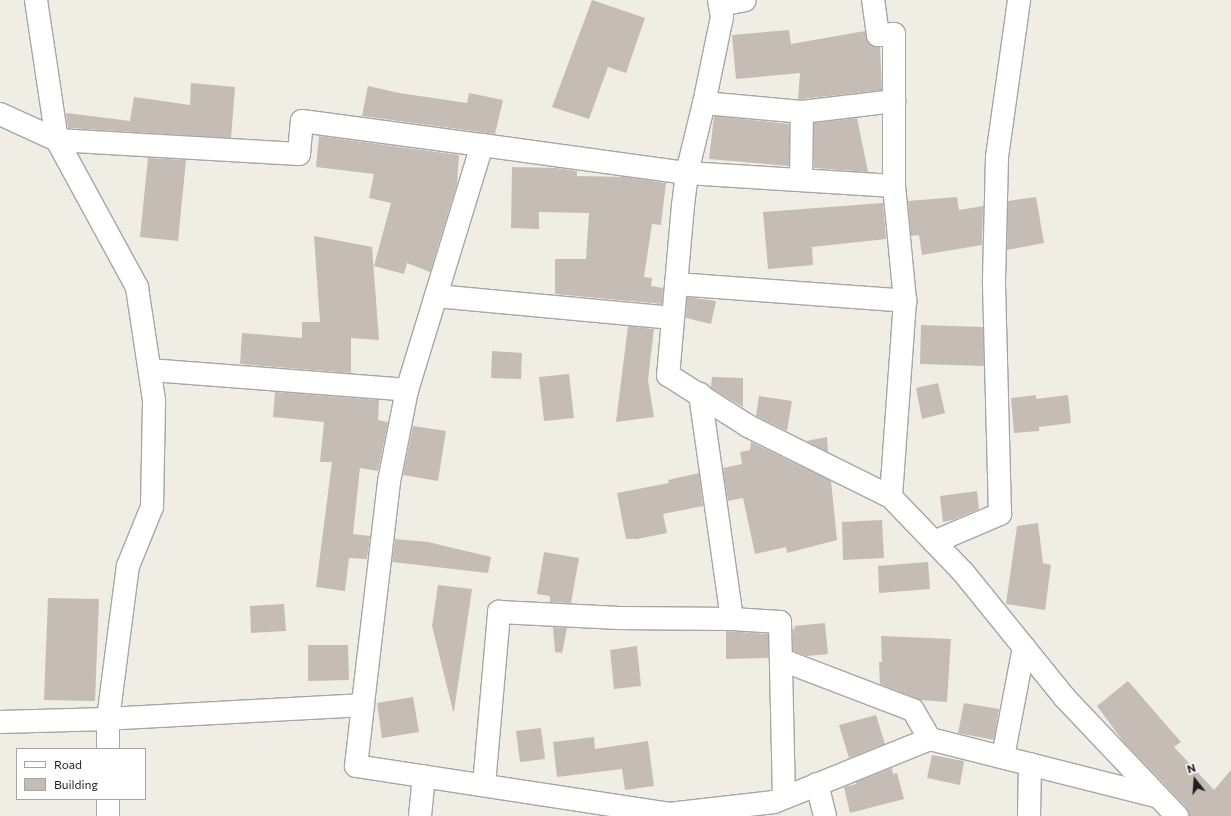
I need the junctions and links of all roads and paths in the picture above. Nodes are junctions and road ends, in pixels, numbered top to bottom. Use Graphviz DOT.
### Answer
graph roads {
  1 [pos="36,0"];
  2 [pos="745,0"];
  3 [pos="873,0"];
  4 [pos="1019,0"];
  5 [pos="720,2"];
  6 [pos="894,101"];
  7 [pos="704,103"];
  8 [pos="802,112"];
  9 [pos="0,114"];
  10 [pos="57,140"];
  11 [pos="482,145"];
  12 [pos="688,173"];
  13 [pos="801,180"];
  14 [pos="894,186"];
  15 [pos="676,284"];
  16 [pos="436,296"];
  17 [pos="905,301"];
  18 [pos="673,318"];
  19 [pos="150,370"];
  20 [pos="407,390"];
  21 [pos="700,394"];
  22 [pos="891,497"];
  23 [pos="934,542"];
  24 [pos="732,619"];
  25 [pos="1024,647"];
  26 [pos="782,660"];
  27 [pos="363,705"];
  28 [pos="108,719"];
  29 [pos="0,722"];
  30 [pos="930,738"];
  31 [pos="108,748"];
  32 [pos="1002,757"];
  33 [pos="1030,764"];
  34 [pos="424,776"];
  35 [pos="817,784"];
  36 [pos="484,785"];
  37 [pos="1159,797"];
  38 [pos="784,798"];
  39 [pos="108,800"];
  40 [pos="108,816"];
  41 [pos="420,816"];
  42 [pos="825,816"];
  43 [pos="1029,816"];
  44 [pos="1177,816"];
  1 -- 10 [label="street"];
  2 -- 5 [label="street"];
  3 -- 6 [label="street"];
  4 -- 23 [label="street"];
  5 -- 7 [label="street"];
  6 -- 8 [label="street"];
  6 -- 14 [label="street"];
  7 -- 8 [label="street"];
  7 -- 12 [label="street"];
  8 -- 13 [label="street"];
  9 -- 10 [label="street"];
  10 -- 11 [label="street"];
  10 -- 19 [label="street"];
  11 -- 12 [label="street"];
  11 -- 16 [label="street"];
  12 -- 13 [label="street"];
  12 -- 15 [label="street"];
  13 -- 14 [label="street"];
  14 -- 17 [label="street"];
  15 -- 17 [label="street"];
  15 -- 18 [label="street"];
  16 -- 18 [label="street"];
  16 -- 20 [label="street"];
  17 -- 22 [label="street"];
  18 -- 21 [label="street"];
  19 -- 20 [label="street"];
  19 -- 28 [label="street"];
  20 -- 27 [label="street"];
  21 -- 22 [label="street"];
  21 -- 24 [label="street"];
  22 -- 23 [label="street"];
  23 -- 25 [label="street"];
  24 -- 26 [label="street"];
  24 -- 36 [label="street"];
  25 -- 32 [label="street"];
  25 -- 37 [label="street"];
  26 -- 30 [label="street"];
  26 -- 38 [label="street"];
  27 -- 28 [label="street"];
  27 -- 34 [label="street"];
  28 -- 29 [label="street"];
  28 -- 31 [label="street"];
  30 -- 32 [label="street"];
  30 -- 35 [label="street"];
  32 -- 33 [label="street"];
  33 -- 37 [label="street"];
  33 -- 43 [label="street"];
  34 -- 36 [label="street"];
  34 -- 41 [label="street"];
  35 -- 38 [label="street"];
  35 -- 42 [label="street"];
  36 -- 38 [label="street"];
  37 -- 44 [label="street"];
  39 -- 40 [label="street"];
}
